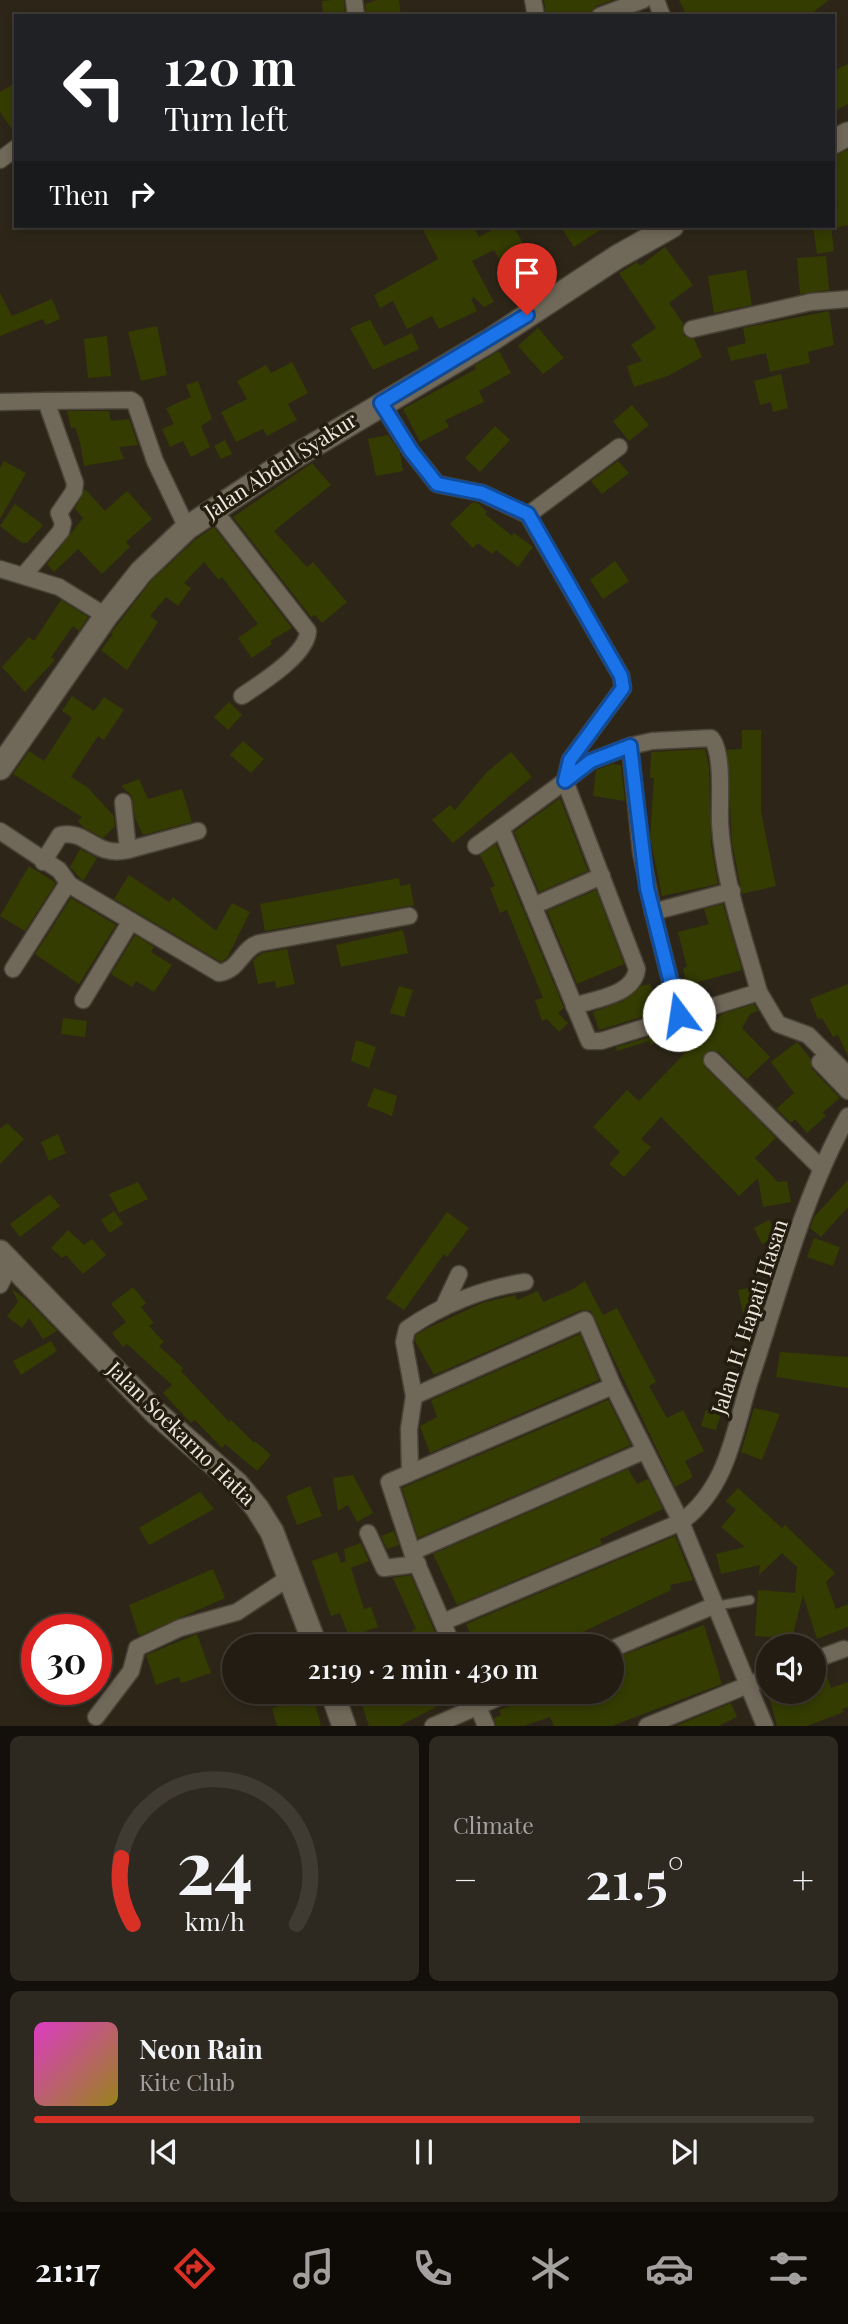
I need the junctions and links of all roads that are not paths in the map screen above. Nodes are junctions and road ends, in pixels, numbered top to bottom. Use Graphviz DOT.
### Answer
graph roads {
  1 [pos="642,0"];
  2 [pos="605,14"];
  3 [pos="668,228"];
  4 [pos="848,299"];
  5 [pos="692,328"];
  6 [pos="46,401"];
  7 [pos="0,402"];
  8 [pos="381,403"];
  9 [pos="619,447"];
  10 [pos="213,509"];
  11 [pos="528,514"];
  12 [pos="187,528"];
  13 [pos="0,569"];
  14 [pos="24,575"];
  15 [pos="106,616"];
  16 [pos="242,696"];
  17 [pos="630,746"];
  18 [pos="0,768"];
  19 [pos="565,781"];
  20 [pos="122,802"];
  21 [pos="501,828"];
  22 [pos="0,831"];
  23 [pos="198,831"];
  24 [pos="476,846"];
  25 [pos="128,850"];
  26 [pos="43,862"];
  27 [pos="603,876"];
  28 [pos="68,883"];
  29 [pos="732,891"];
  30 [pos="533,906"];
  31 [pos="653,912"];
  32 [pos="409,916"];
  33 [pos="131,921"];
  34 [pos="13,969"];
  35 [pos="759,992"];
  36 [pos="83,1000"];
  37 [pos="574,1006"];
  38 [pos="679,1015"];
  39 [pos="790,1029"];
  40 [pos="712,1060"];
  41 [pos="848,1075"];
  42 [pos="848,1091"];
  43 [pos="848,1116"];
  44 [pos="843,1137"];
  45 [pos="822,1169"];
  46 [pos="5,1257"];
  47 [pos="459,1274"];
  48 [pos="525,1282"];
  49 [pos="0,1285"];
  50 [pos="443,1308"];
  51 [pos="613,1386"];
  52 [pos="414,1396"];
  53 [pos="644,1451"];
  54 [pos="410,1472"];
  55 [pos="681,1522"];
  56 [pos="368,1533"];
  57 [pos="415,1558"];
  58 [pos="290,1577"];
  59 [pos="750,1600"];
  60 [pos="713,1606"];
  61 [pos="443,1622"];
  62 [pos="311,1634"];
  63 [pos="448,1634"];
  64 [pos="624,1644"];
  65 [pos="844,1649"];
  66 [pos="826,1656"];
  67 [pos="756,1682"];
  68 [pos="748,1685"];
  69 [pos="336,1704"];
  70 [pos="467,1704"];
  71 [pos="477,1704"];
  72 [pos="96,1717"];
  73 [pos="344,1726"];
  74 [pos="433,1726"];
  75 [pos="486,1726"];
  76 [pos="647,1726"];
  77 [pos="765,1726"];
  1 -- 2 [label="street"];
  3 -- 8 [label="street, Jalan Abdul Syakur"];
  4 -- 5 [label="street"];
  6 -- 7 [label="street"];
  6 -- 12 [label="street"];
  6 -- 14 [label="street"];
  8 -- 10 [label="street, Jalan Abdul Syakur"];
  8 -- 11 [label="street"];
  9 -- 11 [label="street"];
  10 -- 12 [label="street, Jalan Abdul Syakur"];
  10 -- 16 [label="street"];
  11 -- 19 [label="street"];
  12 -- 15 [label="street, Jalan Abdul Syakur"];
  13 -- 14 [label="street"];
  14 -- 15 [label="street"];
  15 -- 18 [label="street, Jalan Abdul Syakur"];
  17 -- 19 [label="street"];
  17 -- 29 [label="street"];
  17 -- 31 [label="street"];
  19 -- 21 [label="street"];
  19 -- 27 [label="street"];
  20 -- 25 [label="street"];
  21 -- 24 [label="street"];
  21 -- 30 [label="street"];
  22 -- 26 [label="street"];
  23 -- 25 [label="street"];
  25 -- 26 [label="street"];
  26 -- 28 [label="street"];
  27 -- 30 [label="street"];
  27 -- 37 [label="street"];
  28 -- 33 [label="street"];
  28 -- 34 [label="street"];
  29 -- 31 [label="street"];
  29 -- 35 [label="street"];
  30 -- 37 [label="street"];
  31 -- 38 [label="street"];
  32 -- 33 [label="street"];
  33 -- 36 [label="street"];
  35 -- 38 [label="street"];
  35 -- 39 [label="street"];
  37 -- 38 [label="street"];
  39 -- 41 [label="street"];
  39 -- 42 [label="street"];
  40 -- 45 [label="street"];
  43 -- 44 [label="street, Jalan H. Hapati Hasan"];
  44 -- 45 [label="street, Jalan H. Hapati Hasan"];
  45 -- 55 [label="street, Jalan H. Hapati Hasan"];
  46 -- 49 [label="street"];
  46 -- 58 [label="street, Jalan Soekarno Hatta"];
  47 -- 50 [label="street"];
  48 -- 50 [label="street"];
  50 -- 52 [label="street"];
  51 -- 52 [label="street"];
  51 -- 53 [label="street"];
  51 -- 54 [label="street"];
  52 -- 54 [label="street"];
  53 -- 55 [label="street"];
  53 -- 57 [label="street"];
  54 -- 57 [label="street"];
  55 -- 60 [label="street"];
  55 -- 61 [label="street"];
  56 -- 57 [label="street"];
  57 -- 61 [label="street"];
  58 -- 62 [label="street, Jalan Soekarno Hatta"];
  58 -- 72 [label="street"];
  59 -- 60 [label="lane"];
  60 -- 64 [label="street"];
  60 -- 68 [label="street"];
  61 -- 63 [label="street"];
  65 -- 66 [label="street"];
  67 -- 68 [label="street"];
  68 -- 76 [label="street"];
  68 -- 77 [label="street"];
  69 -- 73 [label="street"];
  70 -- 74 [label="street"];
  71 -- 75 [label="street"];
}
